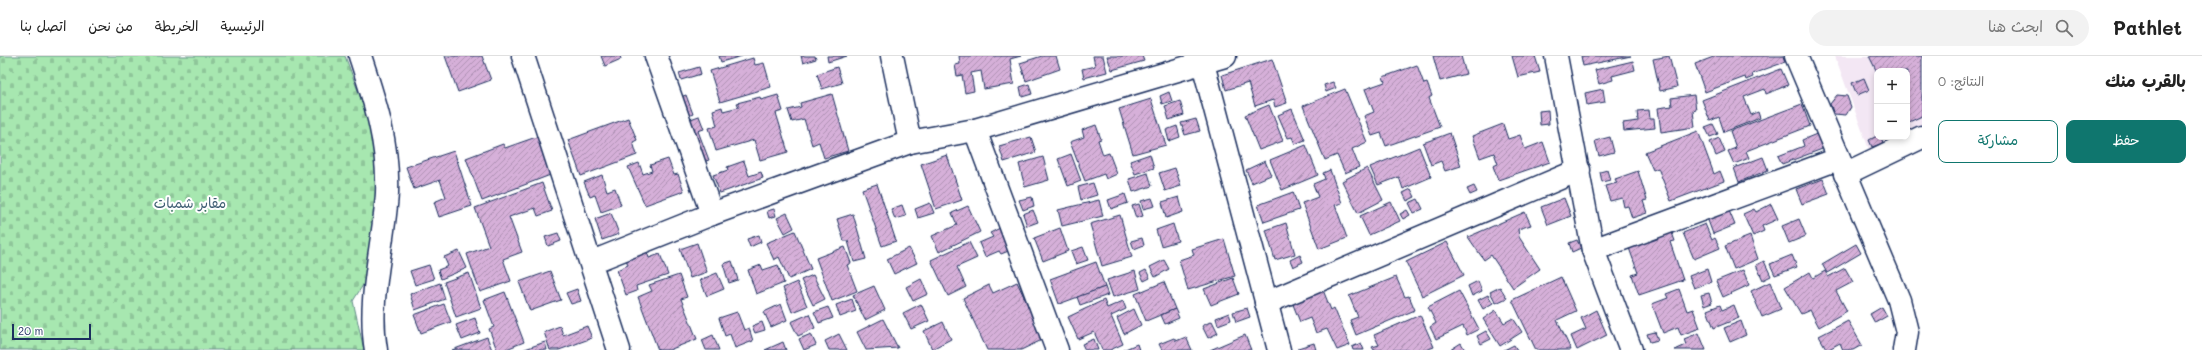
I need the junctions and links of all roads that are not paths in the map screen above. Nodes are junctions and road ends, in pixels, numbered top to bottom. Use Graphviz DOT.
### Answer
graph roads {
  1 [pos="360,56"];
  2 [pos="523,56"];
  3 [pos="656,56"];
  4 [pos="892,56"];
  5 [pos="1225,56"];
  6 [pos="1556,56"];
  7 [pos="1796,56"];
  8 [pos="1201,59"];
  9 [pos="975,130"];
  10 [pos="1922,137"];
  11 [pos="910,142"];
  12 [pos="1842,166"];
  13 [pos="1579,170"];
  14 [pos="712,214"];
  15 [pos="1593,250"];
  16 [pos="592,262"];
  17 [pos="1266,303"];
  18 [pos="1911,335"];
  19 [pos="1626,348"];
  20 [pos="376,350"];
  21 [pos="619,350"];
  22 [pos="1057,350"];
  23 [pos="1279,350"];
  1 -- 20 [label="street"];
  2 -- 16 [label="street"];
  3 -- 14 [label="street"];
  4 -- 11 [label="street"];
  5 -- 8 [label="street"];
  6 -- 13 [label="street"];
  7 -- 12 [label="street"];
  8 -- 9 [label="street"];
  8 -- 17 [label="street"];
  9 -- 11 [label="street"];
  9 -- 22 [label="street"];
  10 -- 12 [label="street"];
  11 -- 14 [label="street"];
  12 -- 15 [label="street"];
  12 -- 18 [label="street"];
  13 -- 15 [label="street"];
  13 -- 17 [label="street"];
  14 -- 16 [label="street"];
  15 -- 19 [label="street"];
  16 -- 21 [label="street"];
  17 -- 23 [label="street"];
}
